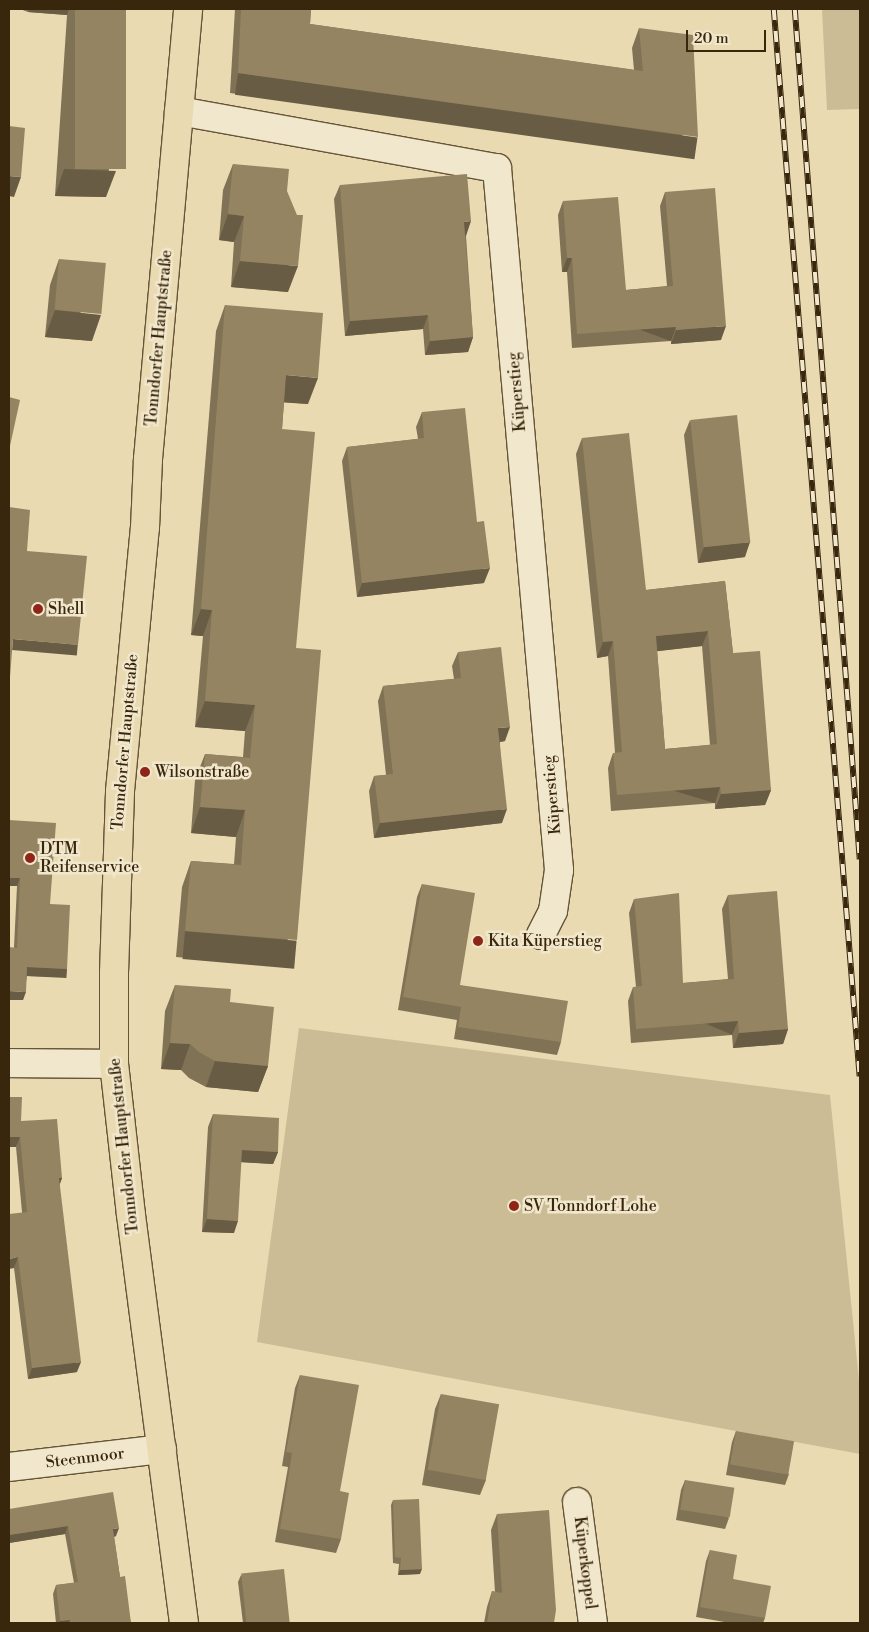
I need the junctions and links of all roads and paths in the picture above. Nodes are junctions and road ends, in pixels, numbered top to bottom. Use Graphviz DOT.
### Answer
graph roads {
  1 [pos="188,9"];
  2 [pos="179,111"];
  3 [pos="542,934"];
  4 [pos="9,1063"];
  5 [pos="114,1064"];
  6 [pos="162,1449"];
  7 [pos="9,1467"];
  8 [pos="577,1502"];
  9 [pos="184,1623"];
  10 [pos="592,1623"];
  1 -- 2 [label="main road, Tonndorfer Hauptstraße"];
  2 -- 3 [label="street, Küperstieg"];
  2 -- 5 [label="main road, Tonndorfer Hauptstraße"];
  4 -- 5 [label="street"];
  5 -- 6 [label="main road, Tonndorfer Hauptstraße"];
  6 -- 7 [label="street, Steenmoor"];
  6 -- 9 [label="main road, Tonndorfer Hauptstraße"];
  8 -- 10 [label="street, Küperkoppel"];
}
